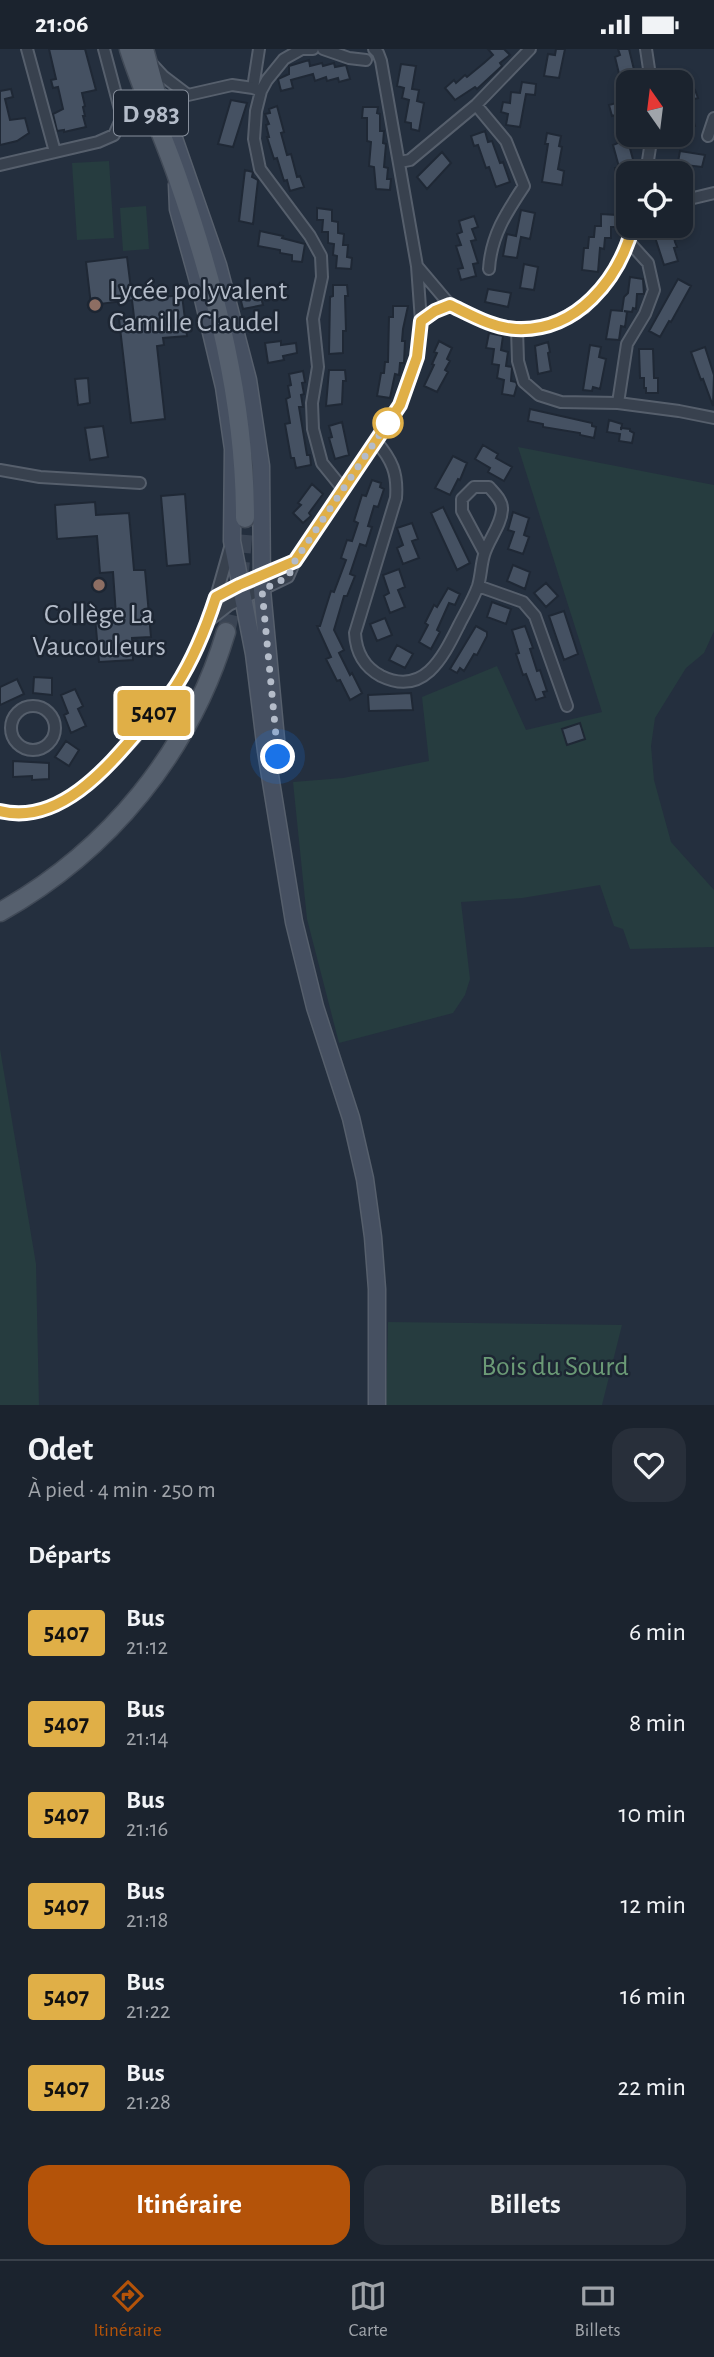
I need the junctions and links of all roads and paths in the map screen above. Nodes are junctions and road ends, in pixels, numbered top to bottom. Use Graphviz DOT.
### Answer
graph roads {
  1 [pos="27,49"];
  2 [pos="104,49"];
  3 [pos="129,49"];
  4 [pos="259,49"];
  5 [pos="313,49"];
  6 [pos="323,49"];
  7 [pos="374,49"];
  8 [pos="530,49"];
  9 [pos="646,49"];
  10 [pos="146,54"];
  11 [pos="366,59"];
  12 [pos="650,70"];
  13 [pos="382,71"];
  14 [pos="257,90"];
  15 [pos="476,105"];
  16 [pos="714,118"];
  17 [pos="708,136"];
  18 [pos="55,152"];
  19 [pos="400,162"];
  20 [pos="0,165"];
  21 [pos="177,176"];
  22 [pos="714,193"];
  23 [pos="693,198"];
  24 [pos="630,238"];
  25 [pos="629,242"];
  26 [pos="417,266"];
  27 [pos="489,269"];
  28 [pos="450,305"];
  29 [pos="421,321"];
  30 [pos="517,329"];
  31 [pos="618,403"];
  32 [pos="714,418"];
  33 [pos="376,441"];
  34 [pos="0,470"];
  35 [pos="140,483"];
  36 [pos="343,489"];
  37 [pos="245,519"];
  38 [pos="232,541"];
  39 [pos="484,552"];
  40 [pos="263,583"];
  41 [pos="478,586"];
  42 [pos="240,591"];
  43 [pos="216,597"];
  44 [pos="247,620"];
  45 [pos="208,623"];
  46 [pos="226,632"];
  47 [pos="567,706"];
  48 [pos="0,732"];
  49 [pos="13,736"];
  50 [pos="0,811"];
  51 [pos="278,819"];
  52 [pos="0,912"];
  53 [pos="377,1405"];
  1 -- 18 [label="street"];
  2 -- 18 [label="street"];
  3 -- 21 [label="main road, D 983"];
  4 -- 14 [label="street"];
  5 -- 14 [label="street"];
  6 -- 11 [label="street"];
  7 -- 11 [label="street"];
  7 -- 13 [label="street"];
  8 -- 15 [label="street"];
  9 -- 12 [label="street"];
  10 -- 14 [label="street"];
  10 -- 21 [label="main road"];
  10 -- 40 [label="main road"];
  11 -- 13 [label="street"];
  13 -- 19 [label="street"];
  14 -- 36 [label="street"];
  15 -- 19 [label="street"];
  15 -- 27 [label="street"];
  16 -- 17 [label="street"];
  18 -- 20 [label="street"];
  19 -- 26 [label="street"];
  21 -- 37 [label="main road, D 983"];
  21 -- 38 [label="main road"];
  22 -- 23 [label="street"];
  24 -- 25 [label="street"];
  25 -- 30 [label="street"];
  25 -- 31 [label="street"];
  26 -- 28 [label="street"];
  26 -- 29 [label="street"];
  28 -- 29 [label="street"];
  28 -- 30 [label="street"];
  29 -- 33 [label="street"];
  30 -- 31 [label="street"];
  31 -- 32 [label="street"];
  33 -- 36 [label="street"];
  33 -- 41 [label="street"];
  34 -- 35 [label="street"];
  36 -- 40 [label="street"];
  38 -- 42 [label="main road"];
  38 -- 43 [label="street"];
  39 -- 39 [label="street"];
  39 -- 41 [label="street"];
  40 -- 42 [label="street"];
  40 -- 51 [label="main road"];
  41 -- 47 [label="street"];
  42 -- 43 [label="street"];
  42 -- 44 [label="main road"];
  42 -- 45 [label="street"];
  43 -- 45 [label="street"];
  44 -- 45 [label="street"];
  44 -- 51 [label="main road"];
  45 -- 50 [label="street"];
  46 -- 52 [label="main road"];
  48 -- 49 [label="street"];
  49 -- 49 [label="street"];
  51 -- 53 [label="main road"];
}
